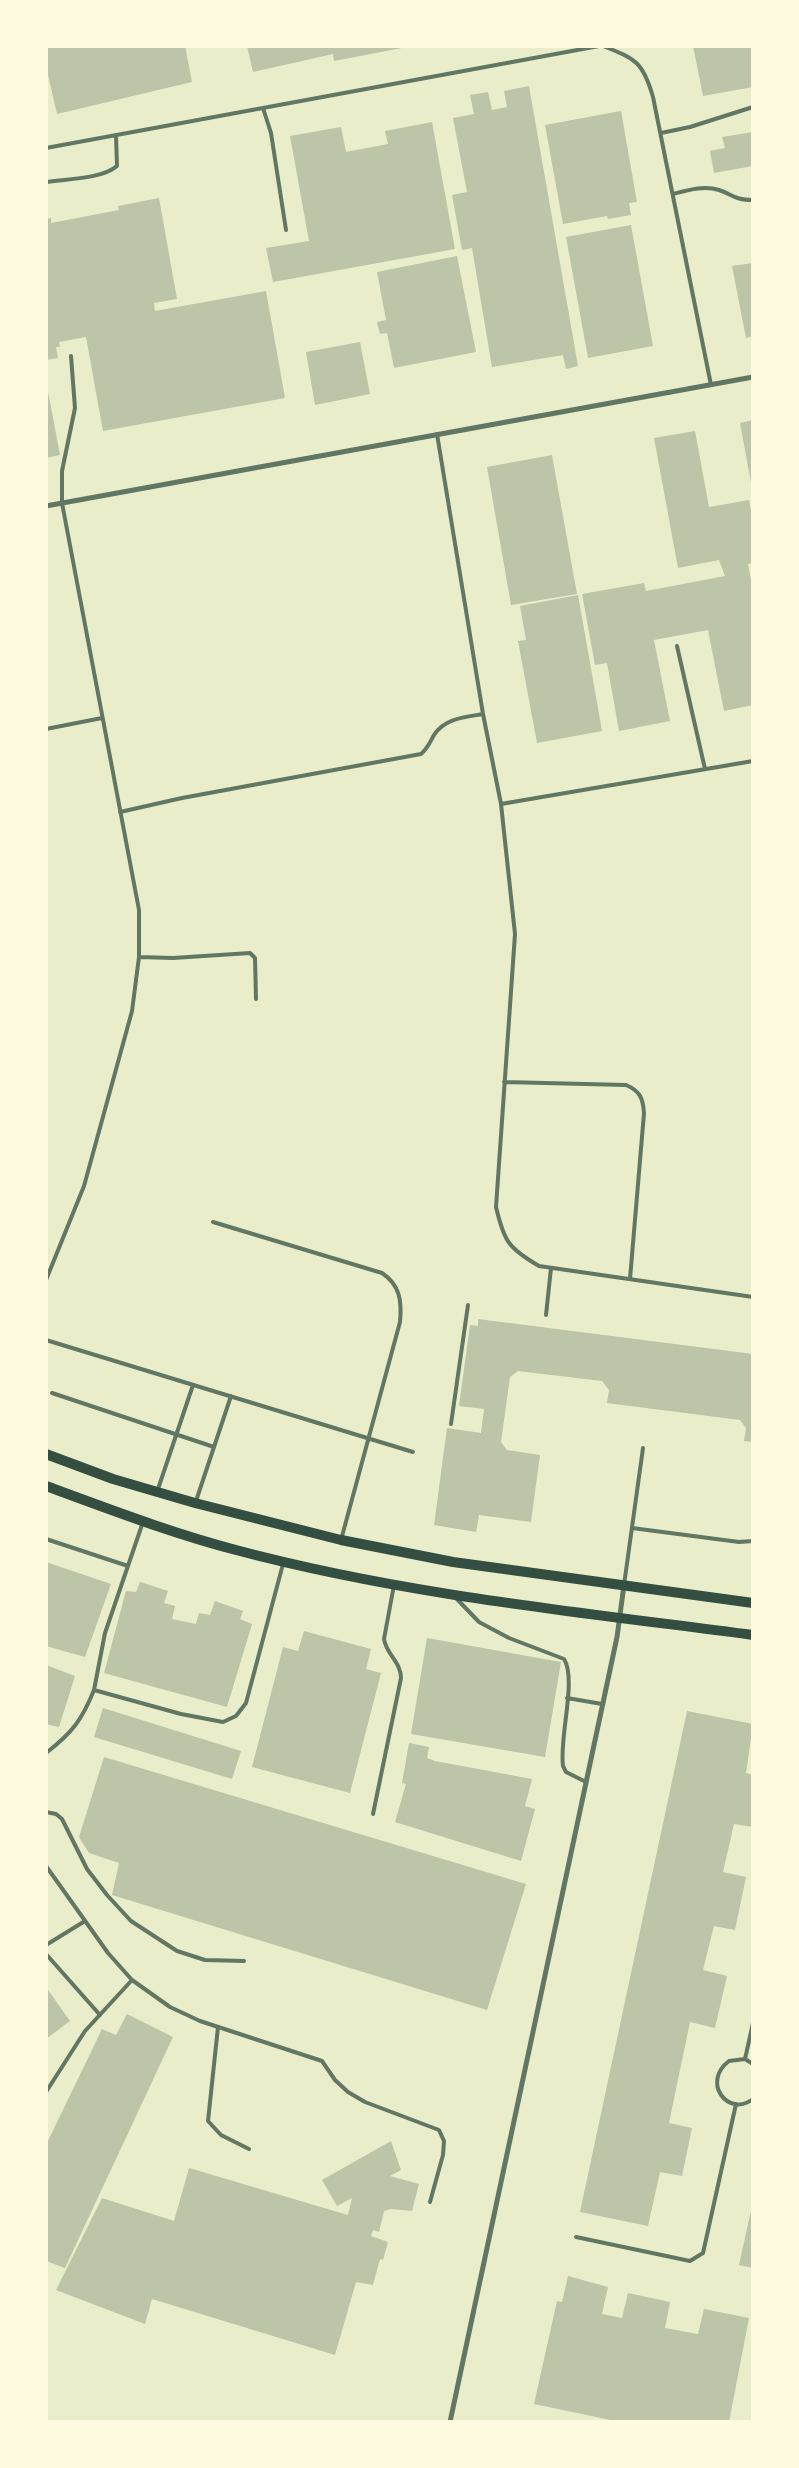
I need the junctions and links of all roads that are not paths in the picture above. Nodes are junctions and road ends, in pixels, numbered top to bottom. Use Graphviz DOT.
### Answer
graph roads {
  1 [pos="553,46"];
  2 [pos="601,46"];
  3 [pos="552,54"];
  4 [pos="753,107"];
  5 [pos="263,108"];
  6 [pos="661,133"];
  7 [pos="116,136"];
  8 [pos="46,148"];
  9 [pos="46,182"];
  10 [pos="673,194"];
  11 [pos="753,200"];
  12 [pos="286,230"];
  13 [pos="70,356"];
  14 [pos="753,377"];
  15 [pos="711,385"];
  16 [pos="437,434"];
  17 [pos="62,503"];
  18 [pos="46,506"];
  19 [pos="678,646"];
  20 [pos="483,714"];
  21 [pos="102,718"];
  22 [pos="46,729"];
  23 [pos="753,761"];
  24 [pos="705,769"];
  25 [pos="501,804"];
  26 [pos="120,812"];
  27 [pos="139,957"];
  28 [pos="256,998"];
  29 [pos="504,1082"];
  30 [pos="214,1222"];
  31 [pos="551,1268"];
  32 [pos="630,1279"];
  33 [pos="46,1280"];
  34 [pos="753,1297"];
  35 [pos="468,1305"];
  36 [pos="546,1315"];
  37 [pos="46,1340"];
  38 [pos="193,1384"];
  39 [pos="52,1393"];
  40 [pos="231,1396"];
  41 [pos="451,1424"];
  42 [pos="178,1433"];
  43 [pos="367,1438"];
  44 [pos="214,1447"];
  45 [pos="643,1448"];
  46 [pos="413,1452"];
  47 [pos="46,1454"];
  48 [pos="46,1486"];
  49 [pos="157,1492"];
  50 [pos="195,1503"];
  51 [pos="143,1522"];
  52 [pos="632,1528"];
  53 [pos="46,1539"];
  54 [pos="341,1540"];
  55 [pos="753,1541"];
  56 [pos="283,1562"];
  57 [pos="128,1566"];
  58 [pos="394,1585"];
  59 [pos="624,1585"];
  60 [pos="454,1596"];
  61 [pos="753,1602"];
  62 [pos="621,1618"];
  63 [pos="753,1635"];
  64 [pos="94,1690"];
  65 [pos="567,1698"];
  66 [pos="602,1704"];
  67 [pos="46,1753"];
  68 [pos="586,1782"];
  69 [pos="46,1812"];
  70 [pos="373,1814"];
  71 [pos="46,1866"];
  72 [pos="85,1920"];
  73 [pos="46,1946"];
  74 [pos="46,1954"];
  75 [pos="244,1960"];
  76 [pos="132,1980"];
  77 [pos="100,2015"];
  78 [pos="753,2023"];
  79 [pos="218,2027"];
  80 [pos="745,2059"];
  81 [pos="753,2064"];
  82 [pos="46,2092"];
  83 [pos="753,2099"];
  84 [pos="736,2104"];
  85 [pos="249,2149"];
  86 [pos="430,2202"];
  87 [pos="576,2237"];
  88 [pos="450,2422"];
  1 -- 3 [label="lane"];
  2 -- 3 [label="lane"];
  2 -- 6 [label="lane"];
  3 -- 5 [label="lane"];
  4 -- 6 [label="lane"];
  5 -- 7 [label="lane"];
  5 -- 12 [label="lane"];
  6 -- 10 [label="lane"];
  7 -- 8 [label="lane"];
  7 -- 9 [label="lane"];
  10 -- 11 [label="lane"];
  10 -- 15 [label="lane"];
  13 -- 17 [label="lane"];
  14 -- 15 [label="street"];
  15 -- 16 [label="street"];
  16 -- 17 [label="street"];
  16 -- 20 [label="lane"];
  17 -- 18 [label="street"];
  17 -- 21 [label="lane"];
  19 -- 24 [label="lane"];
  20 -- 25 [label="lane"];
  20 -- 26 [label="lane"];
  21 -- 22 [label="lane"];
  21 -- 26 [label="lane"];
  23 -- 24 [label="lane"];
  24 -- 25 [label="lane"];
  25 -- 29 [label="lane"];
  26 -- 27 [label="lane"];
  27 -- 28 [label="lane"];
  27 -- 33 [label="lane"];
  29 -- 31 [label="lane"];
  29 -- 32 [label="lane"];
  30 -- 43 [label="lane"];
  31 -- 32 [label="lane"];
  31 -- 36 [label="lane"];
  32 -- 34 [label="lane"];
  35 -- 41 [label="lane"];
  37 -- 38 [label="lane"];
  38 -- 40 [label="lane"];
  38 -- 42 [label="lane"];
  39 -- 42 [label="lane"];
  40 -- 43 [label="lane"];
  40 -- 44 [label="lane"];
  42 -- 44 [label="lane"];
  42 -- 49 [label="lane"];
  43 -- 46 [label="lane"];
  43 -- 54 [label="lane"];
  44 -- 50 [label="lane"];
  45 -- 52 [label="lane"];
  47 -- 49 [label="main road"];
  48 -- 51 [label="main road"];
  49 -- 50 [label="main road"];
  50 -- 54 [label="main road"];
  51 -- 56 [label="main road"];
  51 -- 57 [label="lane"];
  52 -- 55 [label="lane"];
  52 -- 59 [label="lane"];
  53 -- 57 [label="lane"];
  54 -- 59 [label="main road"];
  56 -- 58 [label="main road"];
  56 -- 64 [label="lane"];
  57 -- 64 [label="lane"];
  58 -- 60 [label="main road"];
  58 -- 70 [label="lane"];
  59 -- 61 [label="main road"];
  59 -- 62 [label="street"];
  60 -- 62 [label="main road"];
  60 -- 65 [label="lane"];
  62 -- 63 [label="main road"];
  62 -- 66 [label="street"];
  64 -- 67 [label="lane"];
  65 -- 66 [label="lane"];
  65 -- 68 [label="lane"];
  66 -- 68 [label="street"];
  68 -- 88 [label="street"];
  69 -- 75 [label="lane"];
  71 -- 72 [label="lane"];
  72 -- 73 [label="lane"];
  72 -- 76 [label="lane"];
  74 -- 77 [label="lane"];
  76 -- 77 [label="lane"];
  76 -- 79 [label="lane"];
  77 -- 82 [label="lane"];
  78 -- 80 [label="lane"];
  79 -- 85 [label="lane"];
  79 -- 86 [label="lane"];
  80 -- 81 [label="lane"];
  80 -- 84 [label="lane"];
  83 -- 84 [label="lane"];
  84 -- 87 [label="lane"];
}
